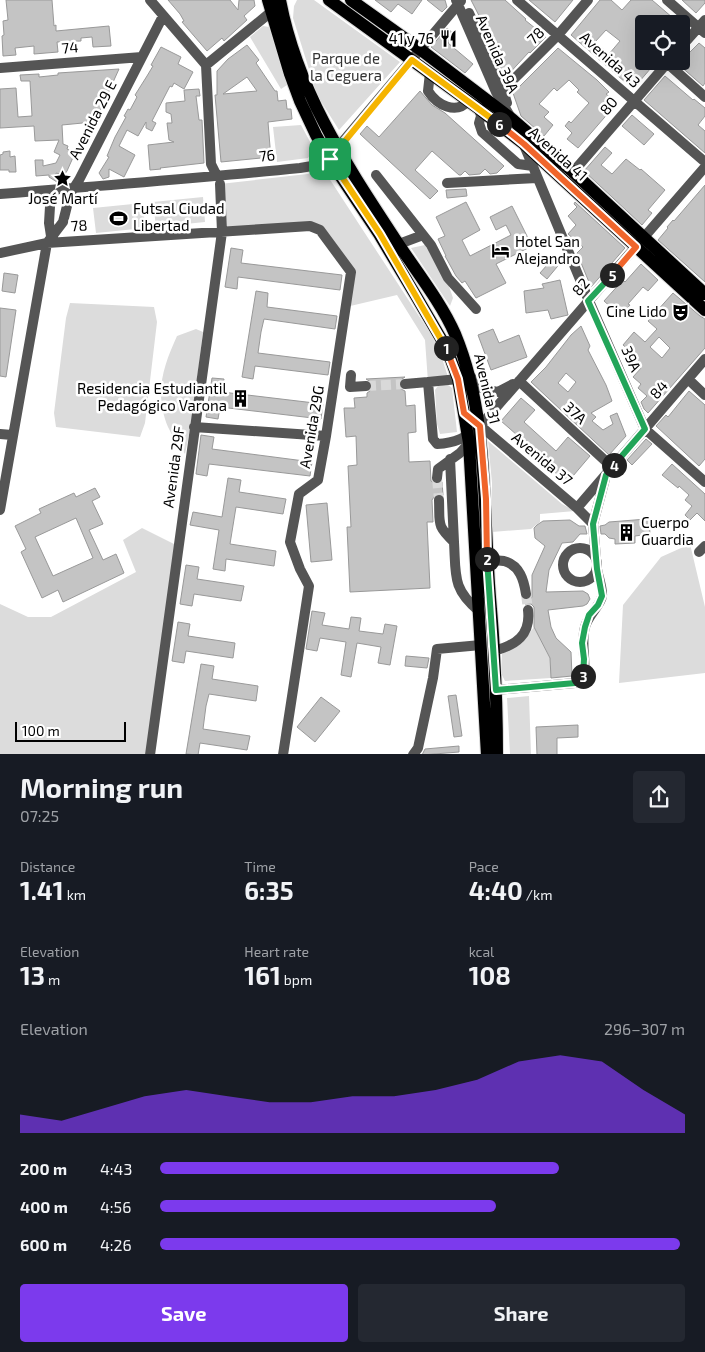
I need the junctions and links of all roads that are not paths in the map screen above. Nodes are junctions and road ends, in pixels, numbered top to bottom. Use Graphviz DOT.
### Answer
graph roads {
  1 [pos="150,0"];
  2 [pos="280,0"];
  3 [pos="292,0"];
  4 [pos="329,0"];
  5 [pos="351,0"];
  6 [pos="517,0"];
  7 [pos="588,0"];
  8 [pos="667,0"];
  9 [pos="460,1"];
  10 [pos="269,6"];
  11 [pos="163,16"];
  12 [pos="284,18"];
  13 [pos="703,27"];
  14 [pos="558,35"];
  15 [pos="690,39"];
  16 [pos="421,50"];
  17 [pos="142,57"];
  18 [pos="412,60"];
  19 [pos="206,66"];
  20 [pos="0,68"];
  21 [pos="661,70"];
  22 [pos="676,70"];
  23 [pos="503,90"];
  24 [pos="705,97"];
  25 [pos="633,101"];
  26 [pos="479,109"];
  27 [pos="512,119"];
  28 [pos="524,144"];
  29 [pos="336,154"];
  30 [pos="705,162"];
  31 [pos="533,166"];
  32 [pos="705,167"];
  33 [pos="573,172"];
  34 [pos="376,175"];
  35 [pos="537,178"];
  36 [pos="218,180"];
  37 [pos="447,183"];
  38 [pos="75,187"];
  39 [pos="52,190"];
  40 [pos="0,194"];
  41 [pos="310,226"];
  42 [pos="222,232"];
  43 [pos="422,235"];
  44 [pos="49,240"];
  45 [pos="640,242"];
  46 [pos="399,244"];
  47 [pos="0,253"];
  48 [pos="705,294"];
  49 [pos="588,301"];
  50 [pos="476,309"];
  51 [pos="705,310"];
  52 [pos="705,359"];
  53 [pos="351,375"];
  54 [pos="464,378"];
  55 [pos="688,379"];
  56 [pos="518,381"];
  57 [pos="428,382"];
  58 [pos="405,384"];
  59 [pos="366,386"];
  60 [pos="705,395"];
  61 [pos="464,413"];
  62 [pos="480,426"];
  63 [pos="194,427"];
  64 [pos="645,429"];
  65 [pos="0,434"];
  66 [pos="12,436"];
  67 [pos="326,436"];
  68 [pos="468,440"];
  69 [pos="450,459"];
  70 [pos="609,471"];
  71 [pos="437,478"];
  72 [pos="705,482"];
  73 [pos="439,500"];
  74 [pos="577,508"];
  75 [pos="0,510"];
  76 [pos="593,524"];
  77 [pos="454,542"];
  78 [pos="487,561"];
  79 [pos="526,594"];
  80 [pos="476,609"];
  81 [pos="528,610"];
  82 [pos="476,646"];
  83 [pos="494,651"];
  84 [pos="496,690"];
  85 [pos="150,754"];
  86 [pos="284,754"];
  87 [pos="413,754"];
  88 [pos="487,754"];
  89 [pos="497,754"];
  1 -- 11 [label="street"];
  2 -- 12 [label="main road, Avenida 31"];
  3 -- 12 [label="main road"];
  4 -- 18 [label="main road, Avenida 41"];
  5 -- 16 [label="main road, Avenida 41"];
  6 -- 14 [label="street, Avenida 43"];
  7 -- 14 [label="street, 78"];
  8 -- 13 [label="street"];
  9 -- 16 [label="street"];
  9 -- 23 [label="street, Avenida 39A"];
  9 -- 27 [label="street, Avenida 39A"];
  10 -- 19 [label="street"];
  10 -- 29 [label="main road, Avenida 31"];
  11 -- 17 [label="street, Avenida 29 E"];
  11 -- 19 [label="street"];
  12 -- 29 [label="main road, Avenida 31"];
  13 -- 15 [label="street"];
  14 -- 23 [label="street, 78"];
  14 -- 25 [label="street, Avenida 43"];
  16 -- 18 [label="street"];
  16 -- 27 [label="main road, Avenida 41"];
  17 -- 20 [label="street, 74"];
  17 -- 38 [label="street, Avenida 29 E"];
  18 -- 26 [label="main road, Avenida 41"];
  18 -- 29 [label="street"];
  19 -- 36 [label="street, Avenida 29F"];
  21 -- 25 [label="street, 80"];
  22 -- 24 [label="street"];
  23 -- 27 [label="street, Avenida 39A"];
  25 -- 30 [label="street, Avenida 43"];
  25 -- 33 [label="street, 80"];
  26 -- 28 [label="main road, Avenida 41"];
  26 -- 31 [label="street"];
  27 -- 28 [label="street, Avenida 39A"];
  27 -- 33 [label="main road, Avenida 41"];
  28 -- 31 [label="street, Avenida 39A"];
  28 -- 45 [label="main road, Avenida 41"];
  29 -- 36 [label="street, 76"];
  29 -- 46 [label="main road, Avenida 31"];
  29 -- 54 [label="main road, Avenida 31"];
  31 -- 35 [label="street, Avenida 39A"];
  32 -- 45 [label="street, 82"];
  33 -- 45 [label="main road, Avenida 41"];
  34 -- 43 [label="street"];
  35 -- 37 [label="street"];
  35 -- 49 [label="street, Avenida 39A"];
  36 -- 38 [label="street, 76"];
  36 -- 42 [label="street, Avenida 29F"];
  38 -- 39 [label="street, 76"];
  38 -- 44 [label="street, Avenida 29 E"];
  39 -- 40 [label="street, 76"];
  39 -- 44 [label="street, Avenida 29 E"];
  41 -- 42 [label="street, 78"];
  41 -- 67 [label="street, Avenida 29G"];
  42 -- 44 [label="street, 78"];
  42 -- 63 [label="street, Avenida 29F"];
  43 -- 46 [label="street"];
  43 -- 50 [label="street"];
  44 -- 47 [label="street, 78"];
  44 -- 66 [label="street, Avenida 29 E"];
  45 -- 48 [label="main road, Avenida 41"];
  45 -- 49 [label="street, 82"];
  45 -- 51 [label="main road, Avenida 41"];
  46 -- 54 [label="main road, Avenida 31"];
  49 -- 56 [label="street, 82"];
  49 -- 64 [label="street, 39A"];
  52 -- 55 [label="street, 84"];
  53 -- 59 [label="street"];
  54 -- 56 [label="street, 82"];
  54 -- 57 [label="street"];
  54 -- 61 [label="main road"];
  54 -- 62 [label="main road, Avenida 31"];
  55 -- 60 [label="street"];
  55 -- 64 [label="street, 84"];
  56 -- 62 [label="street, 82"];
  56 -- 70 [label="street, 37A"];
  57 -- 58 [label="street"];
  57 -- 68 [label="street"];
  61 -- 62 [label="street, Avenida 37"];
  61 -- 68 [label="main road"];
  62 -- 68 [label="street, 82"];
  62 -- 74 [label="street, Avenida 37"];
  62 -- 78 [label="main road, Avenida 31"];
  63 -- 67 [label="street"];
  63 -- 85 [label="street, Avenida 29F"];
  64 -- 70 [label="street, 84"];
  64 -- 72 [label="street"];
  65 -- 66 [label="street"];
  66 -- 75 [label="street, Avenida 29 E"];
  67 -- 86 [label="street, Avenida 29G"];
  68 -- 69 [label="street, 82"];
  68 -- 80 [label="main road"];
  69 -- 71 [label="street, 82"];
  69 -- 77 [label="street"];
  70 -- 74 [label="street, 84"];
  70 -- 76 [label="street"];
  73 -- 77 [label="street"];
  74 -- 76 [label="street, Avenida 37"];
  76 -- 84 [label="street"];
  77 -- 80 [label="street"];
  78 -- 79 [label="street"];
  78 -- 83 [label="main road, Avenida 31"];
  80 -- 82 [label="main road"];
  81 -- 83 [label="street"];
  82 -- 87 [label="street"];
  82 -- 88 [label="main road"];
  83 -- 84 [label="main road, Avenida 31"];
  84 -- 89 [label="main road, Avenida 31"];
}
